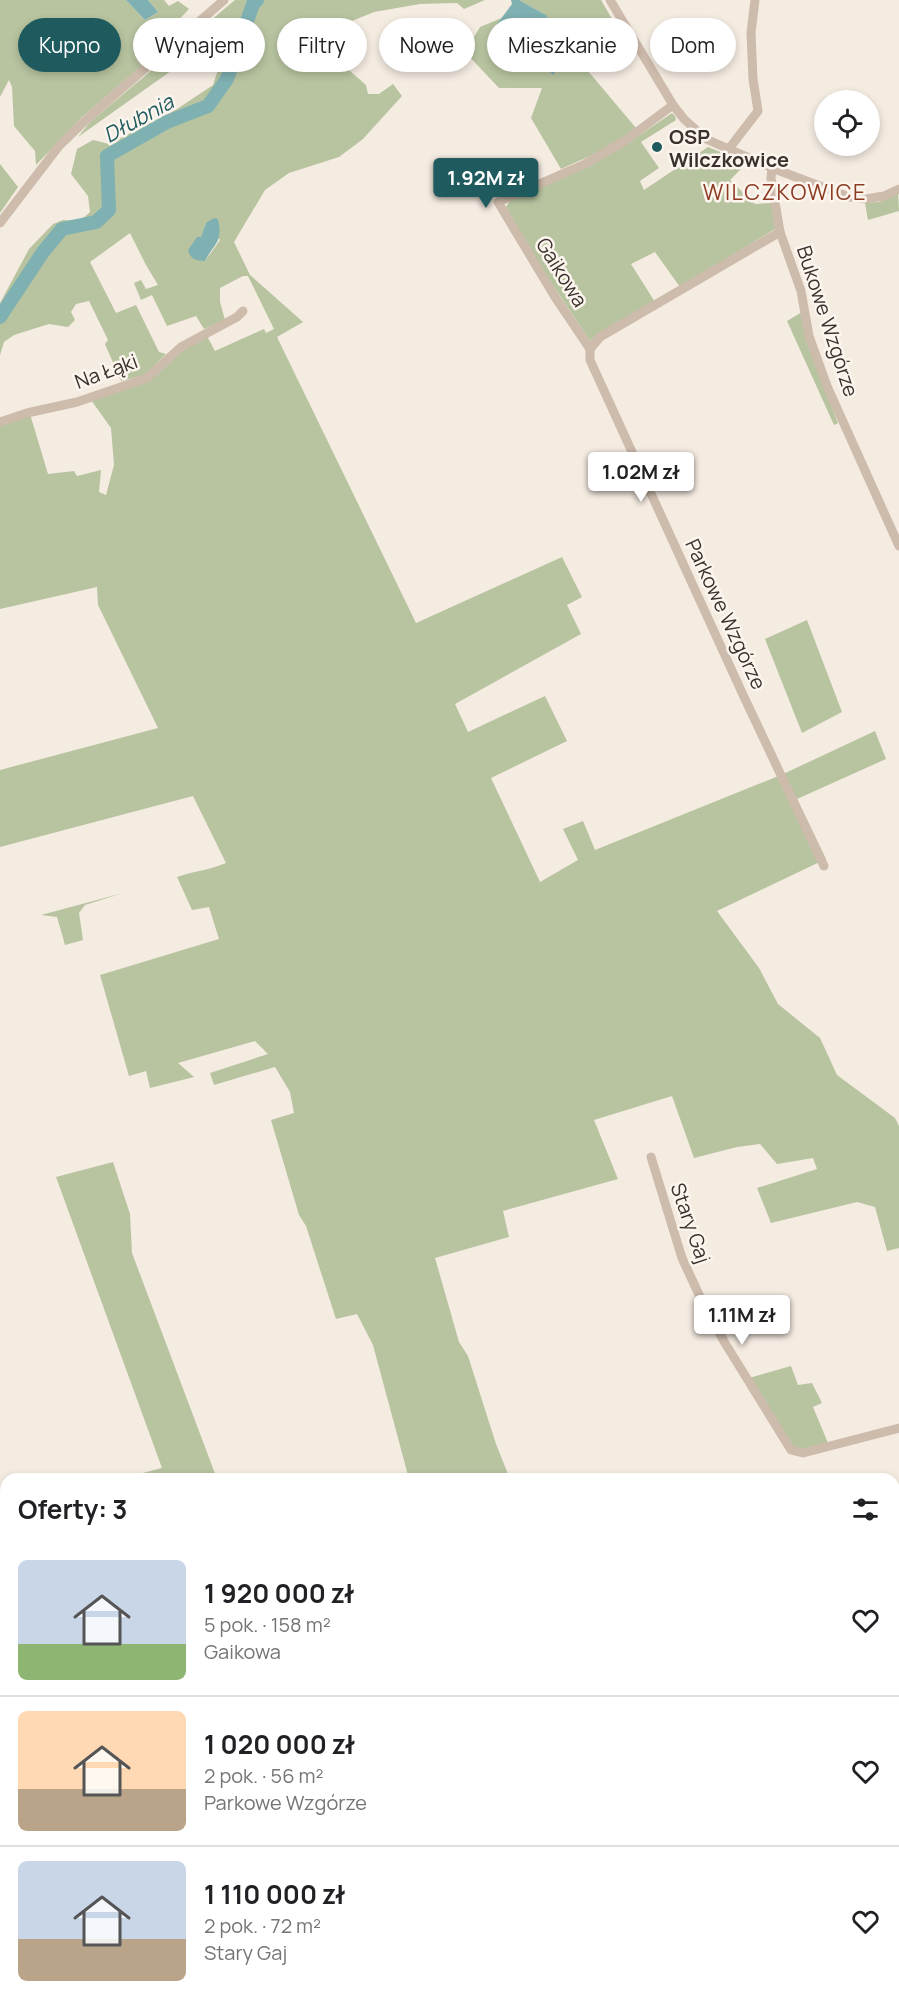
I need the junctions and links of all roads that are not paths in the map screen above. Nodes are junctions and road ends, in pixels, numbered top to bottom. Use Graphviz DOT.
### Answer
graph roads {
  1 [pos="610,0"];
  2 [pos="756,0"];
  3 [pos="221,3"];
  4 [pos="674,105"];
  5 [pos="728,150"];
  6 [pos="772,168"];
  7 [pos="899,189"];
  8 [pos="0,223"];
  9 [pos="780,232"];
  10 [pos="243,311"];
  11 [pos="590,349"];
  12 [pos="0,422"];
  13 [pos="899,546"];
  14 [pos="824,866"];
  15 [pos="651,1157"];
  16 [pos="899,1428"];
  1 -- 4 [label="street"];
  2 -- 5 [label="street"];
  3 -- 8 [label="street"];
  4 -- 5 [label="street"];
  4 -- 11 [label="street, Gaikowa"];
  5 -- 6 [label="street"];
  6 -- 7 [label="street"];
  6 -- 9 [label="street, Bukowe Wzgórze"];
  9 -- 11 [label="street"];
  9 -- 13 [label="street, Bukowe Wzgórze"];
  10 -- 12 [label="street, Na Łąki"];
  11 -- 14 [label="street, Parkowe Wzgórze"];
  15 -- 16 [label="street, Stary Gaj"];
}
